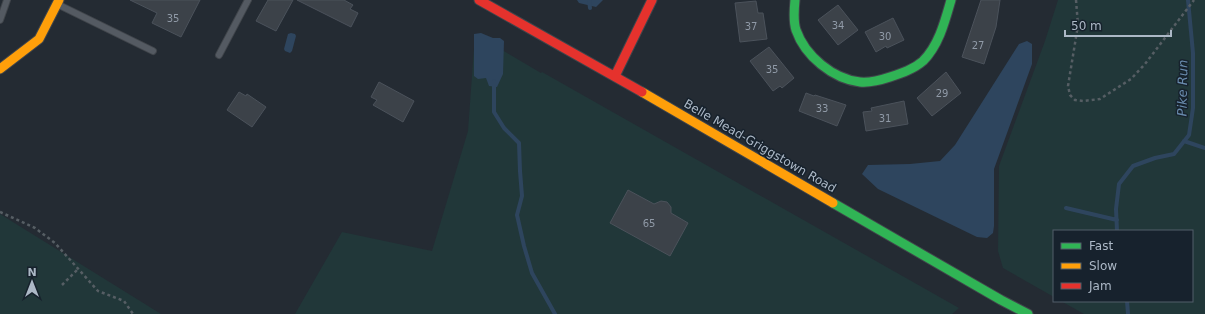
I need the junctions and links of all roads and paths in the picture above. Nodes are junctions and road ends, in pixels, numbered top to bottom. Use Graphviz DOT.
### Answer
graph roads {
  1 [pos="7,0"];
  2 [pos="248,0"];
  3 [pos="479,0"];
  4 [pos="652,0"];
  5 [pos="795,0"];
  6 [pos="951,0"];
  7 [pos="1076,0"];
  8 [pos="1194,0"];
  9 [pos="58,2"];
  10 [pos="0,20"];
  11 [pos="153,51"];
  12 [pos="219,55"];
  13 [pos="0,69"];
  14 [pos="615,76"];
  15 [pos="0,212"];
  16 [pos="78,269"];
  17 [pos="62,285"];
  18 [pos="134,314"];
  19 [pos="1028,314"];
  1 -- 10 [label="lane"];
  2 -- 12 [label="lane"];
  3 -- 14 [label="street, Belle Mead-Griggstown Road"];
  4 -- 14 [label="street"];
  5 -- 6 [label="street"];
  7 -- 8 [label="path"];
  9 -- 11 [label="lane"];
  9 -- 13 [label="street"];
  14 -- 19 [label="street, Belle Mead-Griggstown Road"];
  15 -- 16 [label="path"];
  16 -- 17 [label="path"];
  16 -- 18 [label="path"];
}
